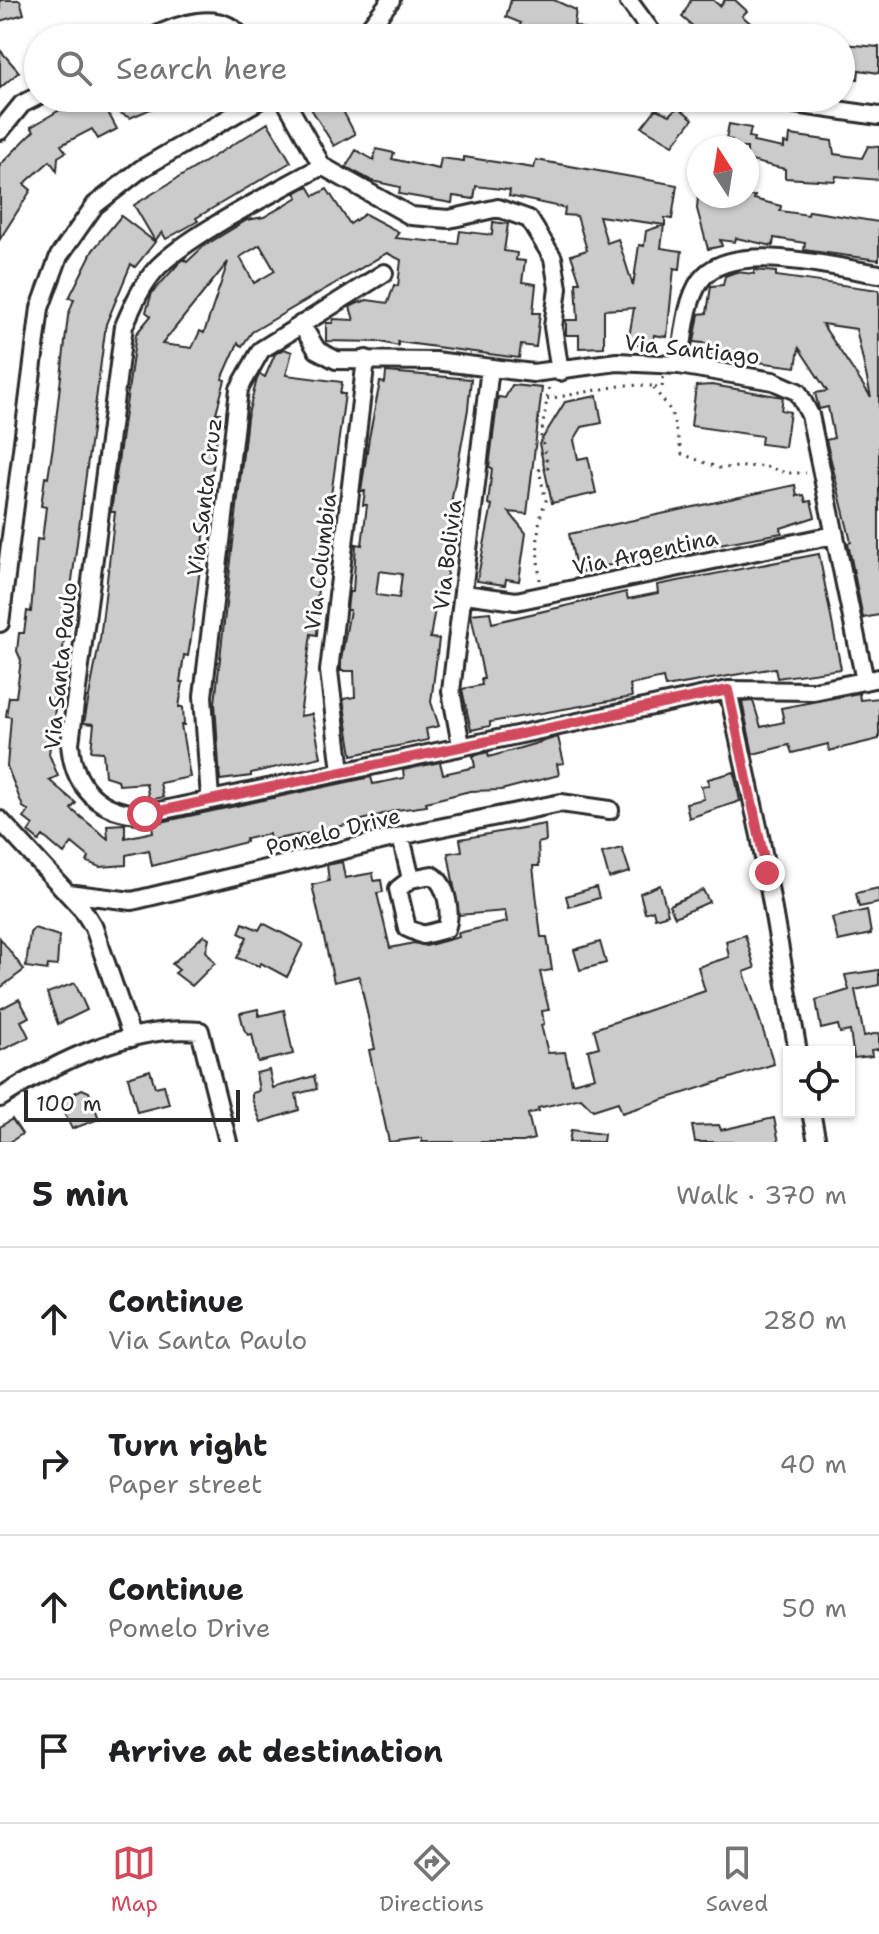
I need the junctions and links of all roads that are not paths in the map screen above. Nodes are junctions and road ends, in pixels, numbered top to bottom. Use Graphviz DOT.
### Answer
graph roads {
  1 [pos="391,0"];
  2 [pos="628,0"];
  3 [pos="183,24"];
  4 [pos="215,24"];
  5 [pos="372,24"];
  6 [pos="646,24"];
  7 [pos="24,103"];
  8 [pos="239,112"];
  9 [pos="292,112"];
  10 [pos="851,112"];
  11 [pos="879,116"];
  12 [pos="0,131"];
  13 [pos="322,166"];
  14 [pos="384,273"];
  15 [pos="879,274"];
  16 [pos="301,324"];
  17 [pos="366,359"];
  18 [pos="672,365"];
  19 [pos="490,368"];
  20 [pos="556,372"];
  21 [pos="834,535"];
  22 [pos="465,594"];
  23 [pos="0,623"];
  24 [pos="872,679"];
  25 [pos="729,693"];
  26 [pos="461,745"];
  27 [pos="341,771"];
  28 [pos="210,799"];
  29 [pos="610,810"];
  30 [pos="1,824"];
  31 [pos="401,837"];
  32 [pos="411,879"];
  33 [pos="67,893"];
  34 [pos="132,1038"];
  35 [pos="797,1046"];
  36 [pos="0,1098"];
  37 [pos="812,1118"];
  38 [pos="228,1142"];
  39 [pos="817,1142"];
  1 -- 5 [label="street"];
  2 -- 6 [label="street"];
  3 -- 4 [label="street"];
  7 -- 12 [label="street"];
  8 -- 23 [label="street"];
  9 -- 13 [label="street"];
  10 -- 11 [label="street"];
  13 -- 20 [label="street"];
  13 -- 28 [label="street, Via Santa Paulo"];
  14 -- 16 [label="street, Via Santa Cruz"];
  15 -- 18 [label="street"];
  16 -- 17 [label="street, Via Santiago"];
  16 -- 28 [label="street, Via Santa Cruz"];
  17 -- 19 [label="street, Via Santiago"];
  17 -- 27 [label="street, Via Columbia"];
  18 -- 20 [label="street, Via Santiago"];
  18 -- 21 [label="street, Via Santiago"];
  19 -- 20 [label="street, Via Santiago"];
  19 -- 22 [label="street, Via Bolivia"];
  21 -- 22 [label="street, Via Argentina"];
  21 -- 24 [label="street, Via Santiago"];
  22 -- 26 [label="street, Via Bolivia"];
  24 -- 25 [label="street, Via Santa Paulo"];
  25 -- 26 [label="street, Via Santa Paulo"];
  25 -- 35 [label="street"];
  26 -- 27 [label="street, Via Santa Paulo"];
  27 -- 28 [label="street, Via Santa Paulo"];
  29 -- 31 [label="street, Pomelo Drive"];
  30 -- 33 [label="street"];
  31 -- 32 [label="street"];
  31 -- 33 [label="street, Pomelo Drive"];
  33 -- 34 [label="street"];
  34 -- 36 [label="street"];
  34 -- 38 [label="street"];
  37 -- 39 [label="street"];
}
